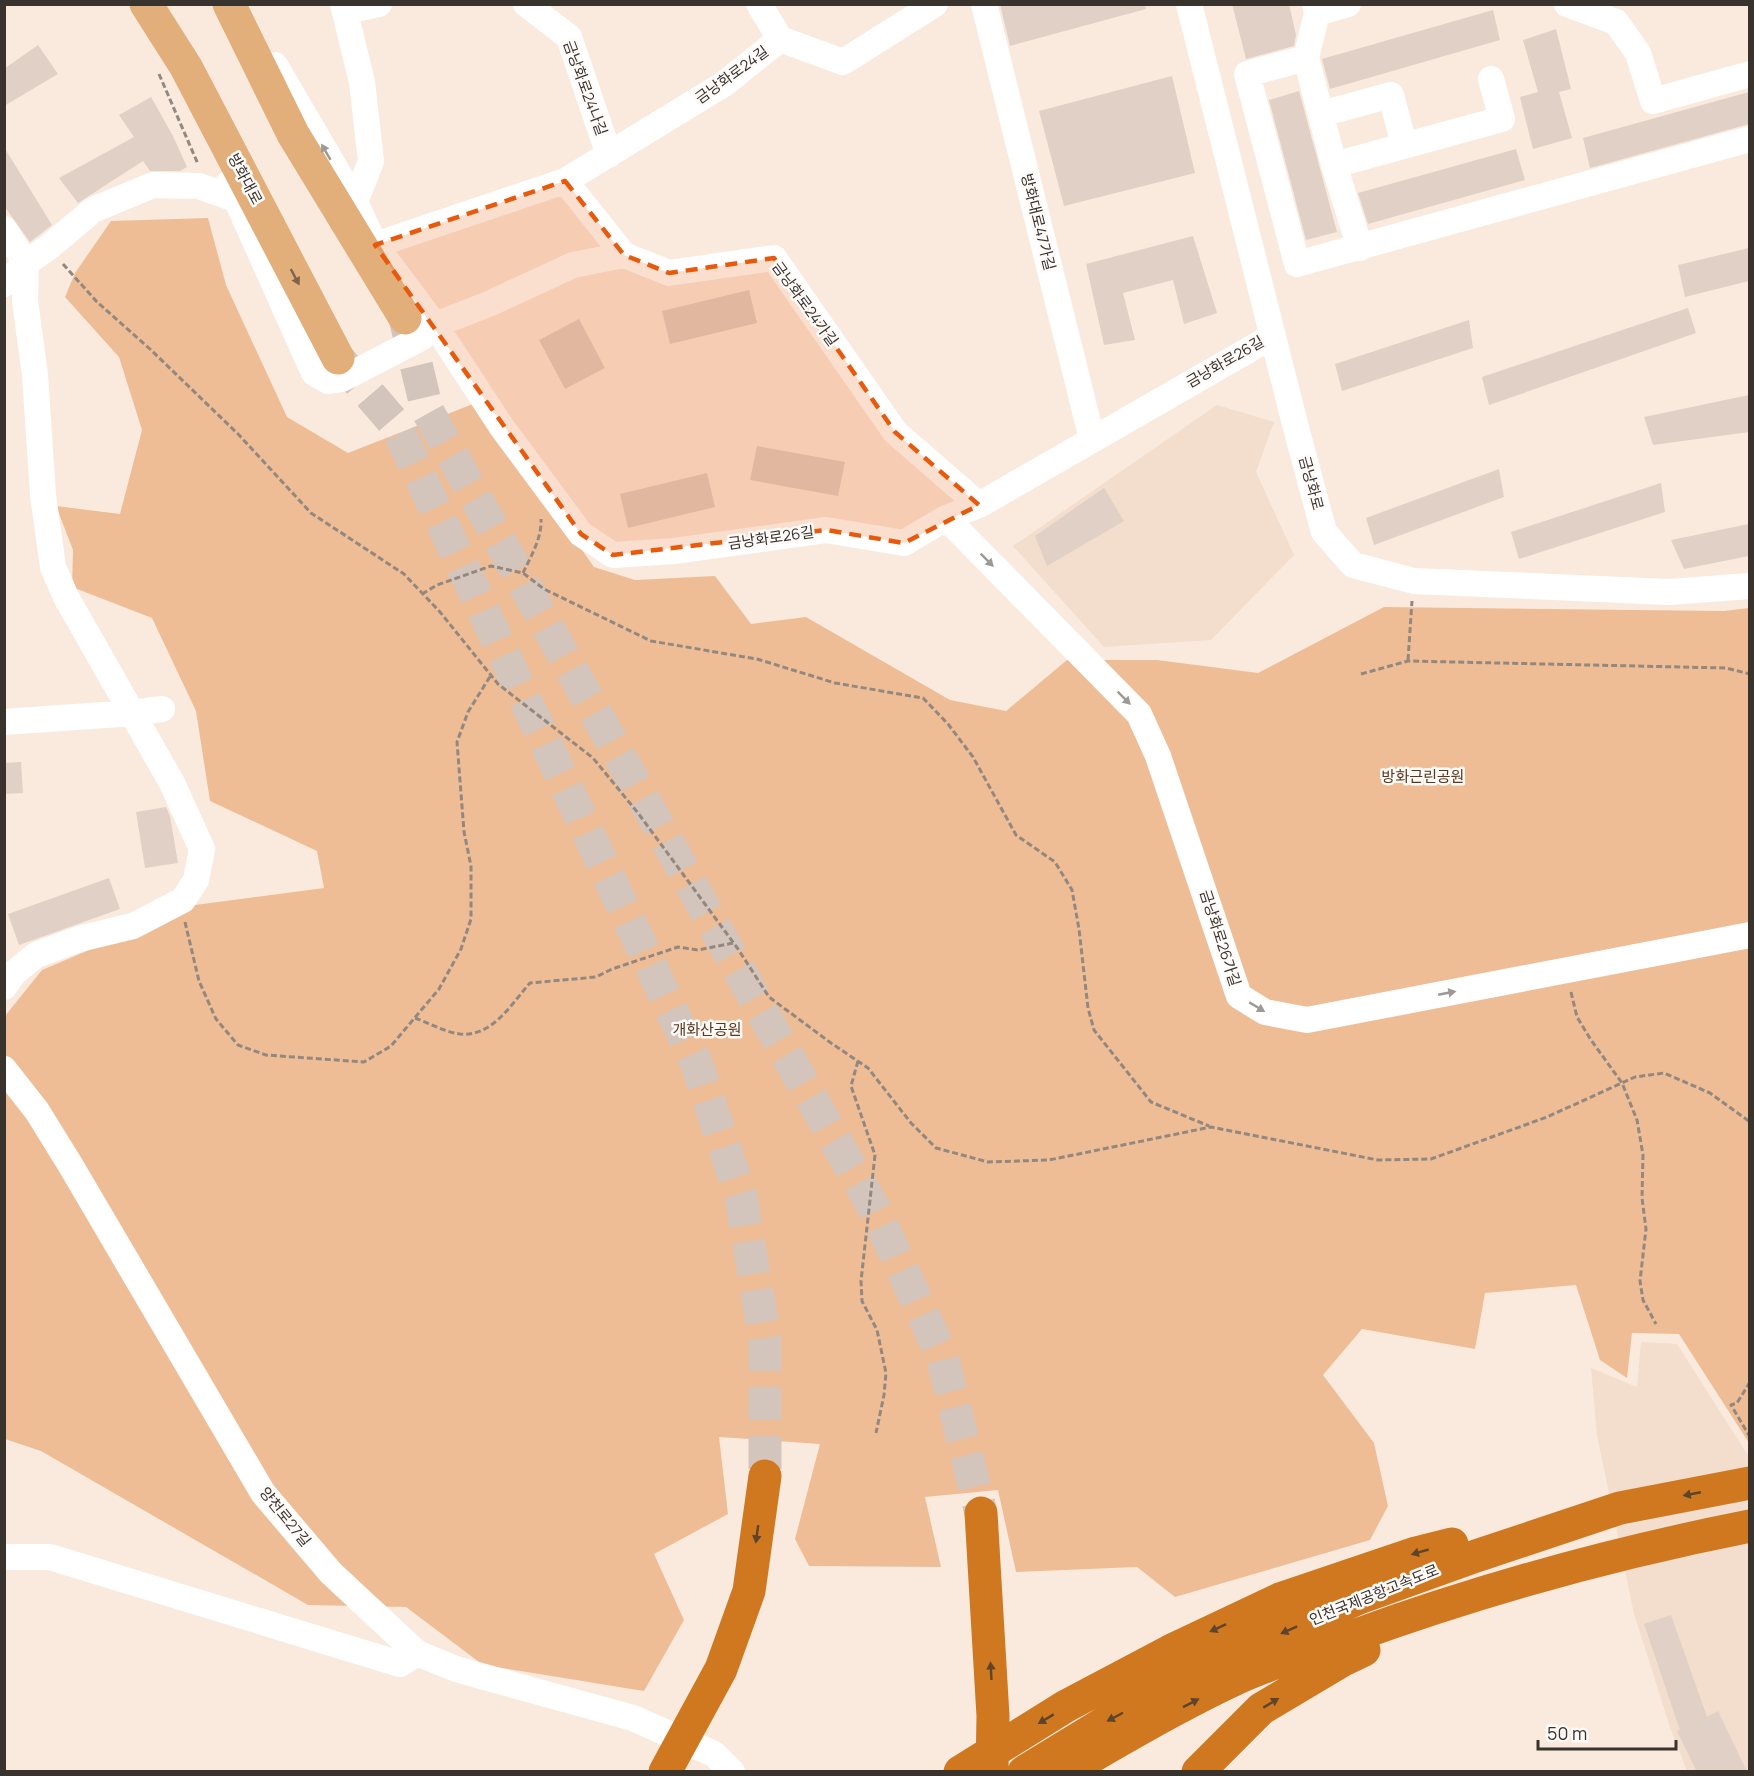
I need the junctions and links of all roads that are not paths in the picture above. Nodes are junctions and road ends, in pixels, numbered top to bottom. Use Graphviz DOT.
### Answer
graph roads {
  1 [pos="229,4"];
  2 [pos="236,4"];
  3 [pos="379,4"];
  4 [pos="526,4"];
  5 [pos="759,4"];
  6 [pos="934,4"];
  7 [pos="984,4"];
  8 [pos="1189,4"];
  9 [pos="1348,4"];
  10 [pos="1567,4"];
  11 [pos="344,8"];
  12 [pos="149,9"];
  13 [pos="1316,9"];
  14 [pos="780,39"];
  15 [pos="1306,58"];
  16 [pos="1749,74"];
  17 [pos="1491,79"];
  18 [pos="1321,114"];
  19 [pos="1749,139"];
  20 [pos="1404,145"];
  21 [pos="609,155"];
  22 [pos="1334,165"];
  23 [pos="565,182"];
  24 [pos="238,200"];
  25 [pos="355,202"];
  26 [pos="4,229"];
  27 [pos="375,245"];
  28 [pos="1360,248"];
  29 [pos="624,255"];
  30 [pos="26,263"];
  31 [pos="4,284"];
  32 [pos="420,321"];
  33 [pos="1273,336"];
  34 [pos="338,358"];
  35 [pos="1092,439"];
  36 [pos="979,505"];
  37 [pos="946,518"];
  38 [pos="1749,586"];
  39 [pos="162,709"];
  40 [pos="134,713"];
  41 [pos="4,722"];
  42 [pos="1749,935"];
  43 [pos="4,987"];
  44 [pos="4,1069"];
  45 [pos="765,1476"];
  46 [pos="1749,1483"];
  47 [pos="1620,1508"];
  48 [pos="981,1513"];
  49 [pos="1749,1526"];
  50 [pos="1672,1541"];
  51 [pos="4,1557"];
  52 [pos="417,1653"];
  53 [pos="664,1772"];
  54 [pos="732,1772"];
  55 [pos="960,1772"];
  56 [pos="992,1772"];
  57 [pos="1024,1772"];
  58 [pos="1066,1772"];
  59 [pos="1198,1772"];
  1 -- 32 [label="main road"];
  25 -- 2 [label="street, 금낭화로26길, one-way"];
  3 -- 11 [label="street"];
  4 -- 21 [label="street, 금낭화로24나길"];
  5 -- 14 [label="street"];
  6 -- 14 [label="street, 금낭화로24길"];
  7 -- 35 [label="street, 방화대로47가길"];
  8 -- 33 [label="street, 금낭화로"];
  9 -- 13 [label="street"];
  10 -- 16 [label="street"];
  11 -- 25 [label="street"];
  12 -- 24 [label="street"];
  12 -- 34 [label="main road, 방화대로, one-way"];
  13 -- 15 [label="street"];
  14 -- 21 [label="street, 금낭화로24길"];
  15 -- 18 [label="street"];
  15 -- 28 [label="street"];
  17 -- 20 [label="street"];
  18 -- 20 [label="street"];
  18 -- 22 [label="street"];
  19 -- 28 [label="street"];
  20 -- 22 [label="street"];
  21 -- 23 [label="street, 금낭화로24길"];
  22 -- 28 [label="street"];
  23 -- 27 [label="street"];
  23 -- 29 [label="street, 금낭화로24가길"];
  24 -- 30 [label="street"];
  24 -- 32 [label="street"];
  25 -- 27 [label="street, 금낭화로26길"];
  26 -- 30 [label="street"];
  27 -- 32 [label="street, 금낭화로26길"];
  29 -- 32 [label="street"];
  29 -- 36 [label="street, 금낭화로24가길"];
  30 -- 31 [label="street"];
  30 -- 40 [label="street"];
  32 -- 37 [label="street, 금낭화로26길"];
  33 -- 35 [label="street, 금낭화로26길"];
  33 -- 38 [label="street, 금낭화로"];
  35 -- 36 [label="street, 금낭화로26길"];
  36 -- 37 [label="street, 금낭화로26길"];
  37 -- 42 [label="street, 금낭화로26가길, one-way"];
  39 -- 40 [label="street"];
  40 -- 41 [label="street"];
  40 -- 43 [label="street"];
  44 -- 52 [label="street, 양천로27길"];
  45 -- 53 [label="highway, one-way"];
  46 -- 47 [label="highway, 인천국제공항고속도로, one-way"];
  47 -- 55 [label="highway, one-way"];
  47 -- 57 [label="highway, 인천국제공항고속도로, one-way"];
  56 -- 48 [label="highway, one-way"];
  49 -- 50 [label="highway, 인천국제공항고속도로"];
  58 -- 50 [label="highway, 인천국제공항고속도로, one-way"];
  59 -- 50 [label="highway, one-way"];
  51 -- 52 [label="street"];
  52 -- 54 [label="street, 양천로27길"];
}
